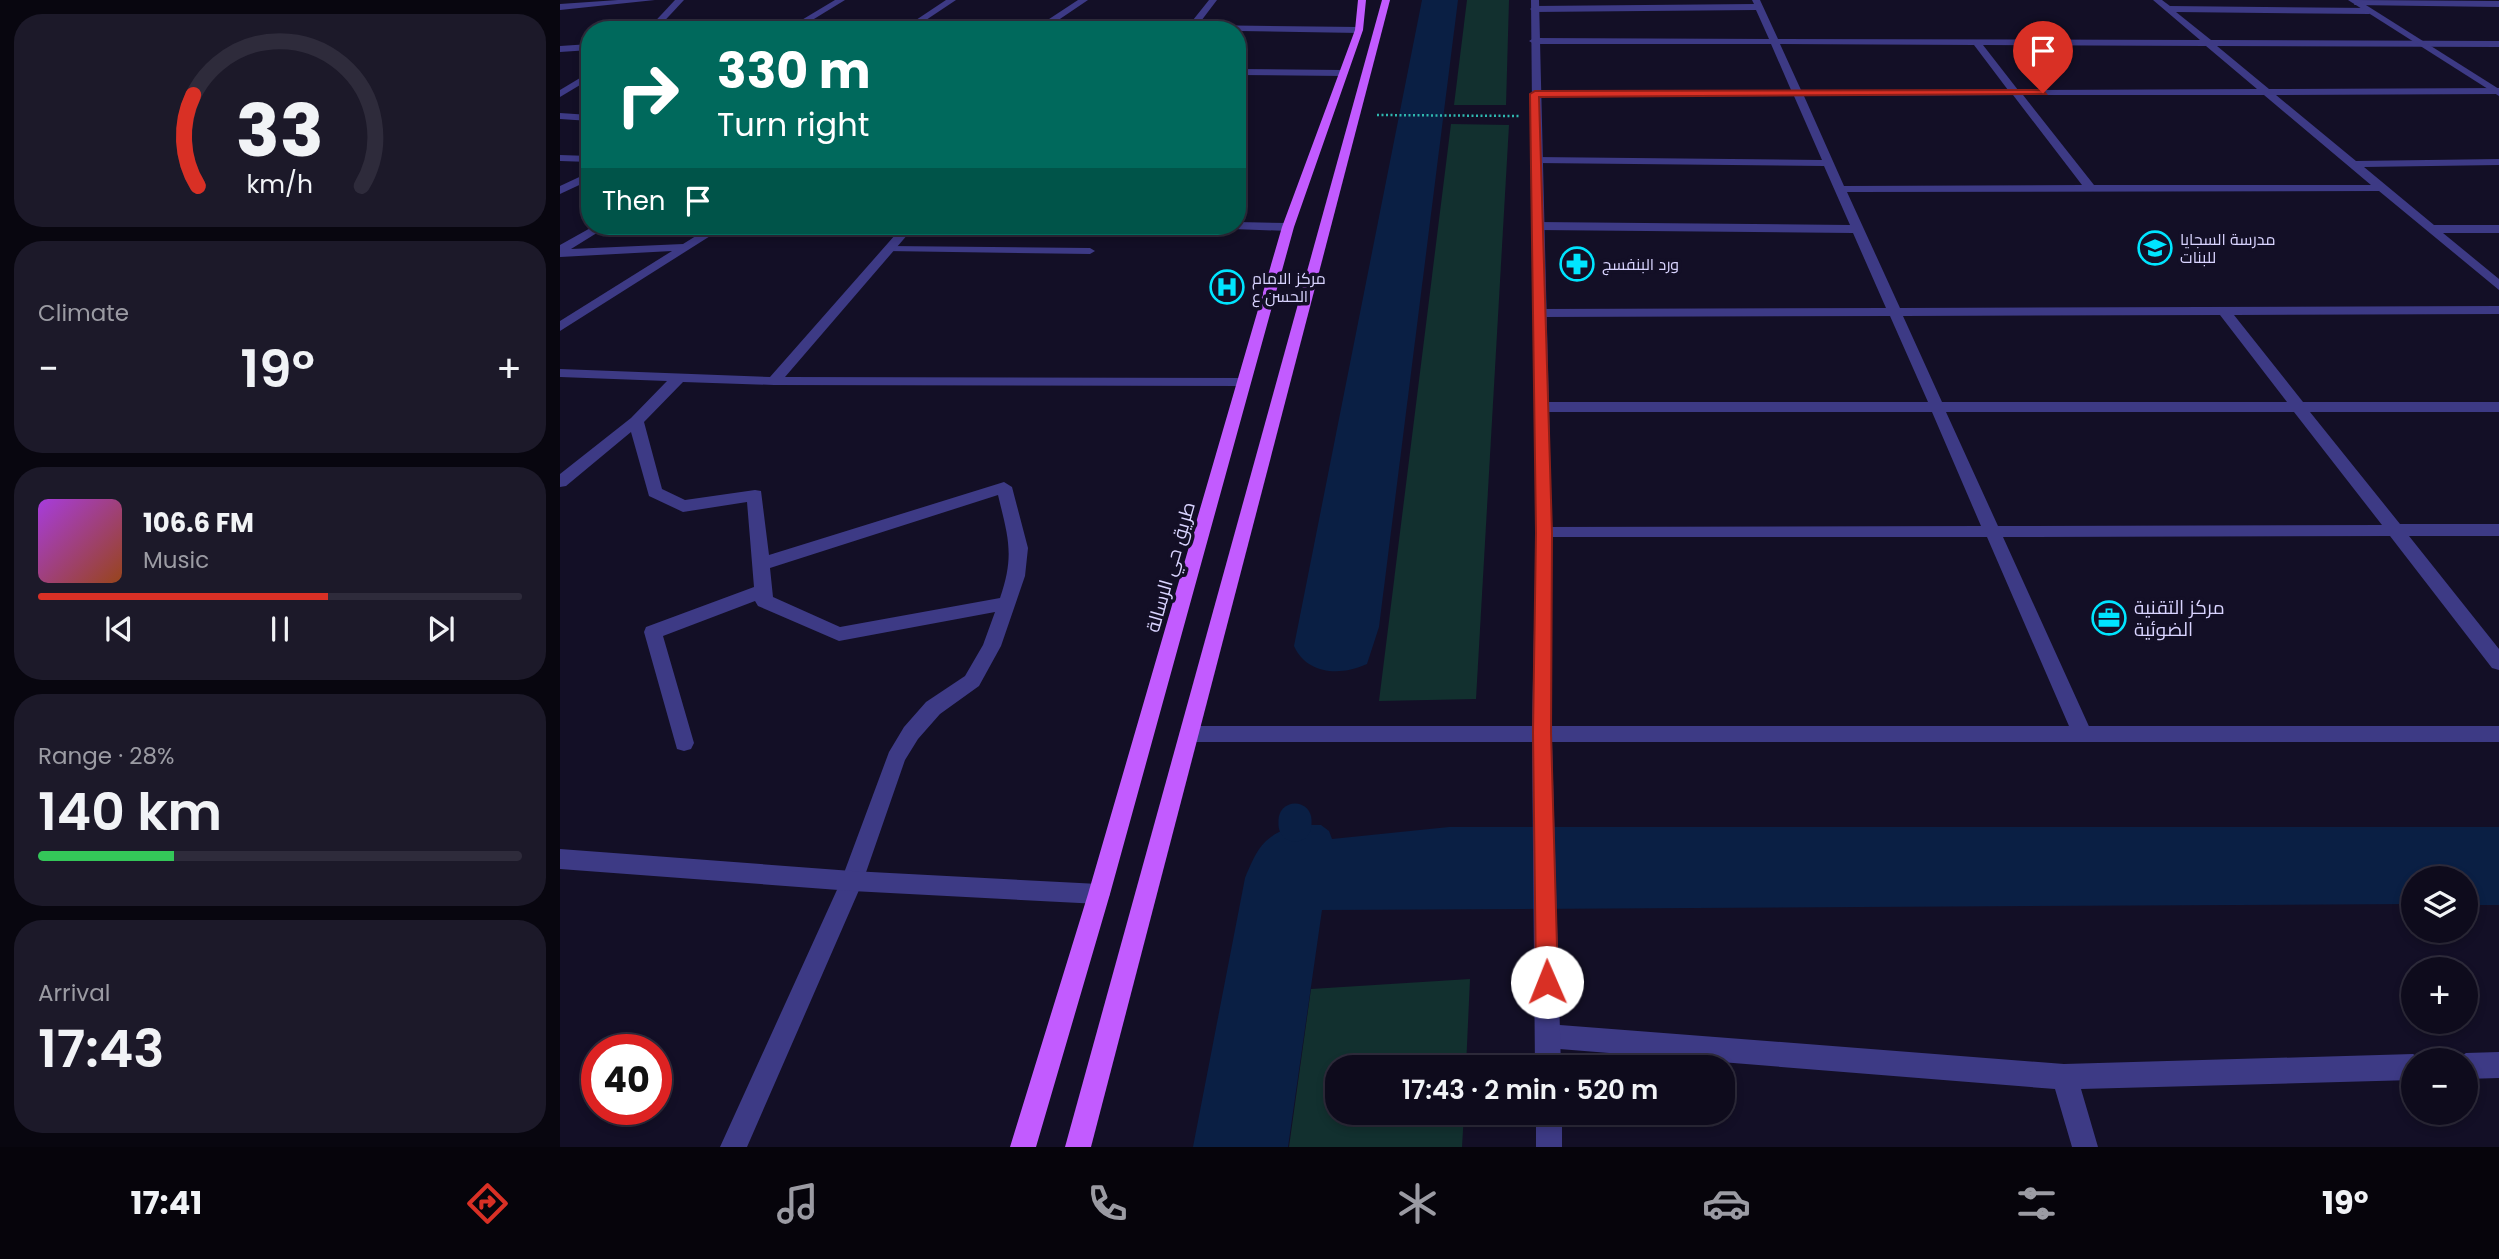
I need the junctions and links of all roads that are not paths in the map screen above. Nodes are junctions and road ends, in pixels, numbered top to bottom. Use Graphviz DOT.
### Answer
graph roads {
  1 [pos="652,0"];
  2 [pos="680,0"];
  3 [pos="841,0"];
  4 [pos="952,0"];
  5 [pos="1084,0"];
  6 [pos="1213,0"];
  7 [pos="1362,0"];
  8 [pos="1386,0"];
  9 [pos="2157,0"];
  10 [pos="2354,1"];
  11 [pos="1758,3"];
  12 [pos="1535,4"];
  13 [pos="2499,4"];
  14 [pos="560,7"];
  15 [pos="2169,9"];
  16 [pos="2369,11"];
  17 [pos="660,21"];
  18 [pos="805,21"];
  19 [pos="919,21"];
  20 [pos="1050,21"];
  21 [pos="1197,21"];
  22 [pos="1246,28"];
  23 [pos="1359,30"];
  24 [pos="1534,41"];
  25 [pos="1775,42"];
  26 [pos="1977,43"];
  27 [pos="2209,43"];
  28 [pos="2422,44"];
  29 [pos="2499,44"];
  30 [pos="581,48"];
  31 [pos="560,49"];
  32 [pos="1246,72"];
  33 [pos="1343,73"];
  34 [pos="581,81"];
  35 [pos="573,86"];
  36 [pos="581,87"];
  37 [pos="2267,92"];
  38 [pos="2498,92"];
  39 [pos="1797,93"];
  40 [pos="2015,93"];
  41 [pos="560,94"];
  42 [pos="1535,94"];
  43 [pos="560,116"];
  44 [pos="581,117"];
  45 [pos="560,158"];
  46 [pos="581,159"];
  47 [pos="1536,160"];
  48 [pos="2499,162"];
  49 [pos="1828,163"];
  50 [pos="2353,164"];
  51 [pos="581,180"];
  52 [pos="2383,188"];
  53 [pos="1840,189"];
  54 [pos="2091,189"];
  55 [pos="560,191"];
  56 [pos="1246,226"];
  57 [pos="1538,226"];
  58 [pos="1288,227"];
  59 [pos="1858,229"];
  60 [pos="2431,229"];
  61 [pos="2499,229"];
  62 [pos="587,235"];
  63 [pos="705,235"];
  64 [pos="901,235"];
  65 [pos="684,247"];
  66 [pos="889,249"];
  67 [pos="1090,251"];
  68 [pos="560,252"];
  69 [pos="2499,286"];
  70 [pos="2223,310"];
  71 [pos="2499,310"];
  72 [pos="1894,312"];
  73 [pos="1539,313"];
  74 [pos="560,327"];
  75 [pos="560,373"];
  76 [pos="677,380"];
  77 [pos="774,382"];
  78 [pos="1244,382"];
  79 [pos="1541,407"];
  80 [pos="1937,407"];
  81 [pos="2299,407"];
  82 [pos="2499,407"];
  83 [pos="636,421"];
  84 [pos="560,482"];
  85 [pos="2396,530"];
  86 [pos="2499,530"];
  87 [pos="1992,531"];
  88 [pos="1544,533"];
  89 [pos="761,564"];
  90 [pos="763,591"];
  91 [pos="1006,603"];
  92 [pos="2499,663"];
  93 [pos="1542,733"];
  94 [pos="2082,733"];
  95 [pos="1190,734"];
  96 [pos="2499,734"];
  97 [pos="684,743"];
  98 [pos="560,859"];
  99 [pos="852,881"];
  100 [pos="1099,894"];
  101 [pos="1548,1036"];
  102 [pos="1548,1055"];
  103 [pos="2499,1065"];
  104 [pos="2478,1066"];
  105 [pos="2401,1067"];
  106 [pos="2064,1077"];
  107 [pos="1549,1125"];
  108 [pos="733,1147"];
  109 [pos="1023,1147"];
  110 [pos="1078,1147"];
  111 [pos="1549,1147"];
  112 [pos="2085,1147"];
  1 -- 14 [label="street"];
  2 -- 17 [label="street"];
  3 -- 18 [label="street"];
  4 -- 19 [label="street"];
  5 -- 20 [label="street"];
  6 -- 21 [label="street"];
  7 -- 23 [label="main road, طريق حي الرسالة"];
  8 -- 95 [label="main road"];
  9 -- 15 [label="street"];
  10 -- 13 [label="street"];
  10 -- 16 [label="street"];
  11 -- 12 [label="street"];
  11 -- 25 [label="street"];
  12 -- 24 [label="street"];
  15 -- 16 [label="street"];
  15 -- 27 [label="street"];
  16 -- 28 [label="street"];
  22 -- 23 [label="street"];
  23 -- 33 [label="main road, طريق حي الرسالة"];
  24 -- 25 [label="street"];
  24 -- 42 [label="street"];
  25 -- 26 [label="street"];
  25 -- 39 [label="street"];
  26 -- 27 [label="street"];
  26 -- 40 [label="street"];
  27 -- 28 [label="street"];
  27 -- 37 [label="street"];
  28 -- 29 [label="street"];
  28 -- 38 [label="street"];
  30 -- 31 [label="street"];
  32 -- 33 [label="street"];
  33 -- 58 [label="main road, طريق حي الرسالة"];
  34 -- 35 [label="street"];
  35 -- 36 [label="street"];
  35 -- 41 [label="street"];
  37 -- 38 [label="street"];
  37 -- 40 [label="street"];
  37 -- 50 [label="street"];
  39 -- 40 [label="street"];
  39 -- 42 [label="street"];
  39 -- 49 [label="street"];
  40 -- 54 [label="street"];
  42 -- 47 [label="street"];
  43 -- 44 [label="street"];
  45 -- 46 [label="street"];
  47 -- 49 [label="street"];
  47 -- 57 [label="street"];
  48 -- 50 [label="street"];
  49 -- 53 [label="street"];
  50 -- 52 [label="street"];
  51 -- 55 [label="street"];
  52 -- 54 [label="street"];
  52 -- 60 [label="street"];
  53 -- 54 [label="street"];
  53 -- 59 [label="street"];
  56 -- 58 [label="street"];
  57 -- 59 [label="street"];
  57 -- 73 [label="street"];
  58 -- 78 [label="main road, طريق حي الرسالة"];
  59 -- 72 [label="street"];
  60 -- 61 [label="street"];
  60 -- 69 [label="street"];
  62 -- 68 [label="street"];
  63 -- 65 [label="street"];
  64 -- 66 [label="street"];
  65 -- 68 [label="street"];
  65 -- 74 [label="street"];
  66 -- 67 [label="lane"];
  66 -- 77 [label="street"];
  70 -- 71 [label="street"];
  70 -- 72 [label="street"];
  70 -- 81 [label="street"];
  72 -- 73 [label="street"];
  72 -- 80 [label="street"];
  73 -- 79 [label="street"];
  75 -- 76 [label="street"];
  76 -- 77 [label="street"];
  76 -- 83 [label="street"];
  77 -- 78 [label="street"];
  78 -- 100 [label="main road, طريق حي الرسالة"];
  79 -- 80 [label="street"];
  79 -- 88 [label="street"];
  80 -- 81 [label="street"];
  80 -- 87 [label="street"];
  81 -- 82 [label="street"];
  81 -- 85 [label="street"];
  83 -- 84 [label="street"];
  83 -- 89 [label="street"];
  85 -- 86 [label="street"];
  85 -- 87 [label="street"];
  85 -- 92 [label="street"];
  87 -- 88 [label="street"];
  87 -- 94 [label="street"];
  88 -- 93 [label="street"];
  89 -- 90 [label="street"];
  89 -- 91 [label="street"];
  90 -- 91 [label="street"];
  90 -- 97 [label="street"];
  91 -- 99 [label="street"];
  93 -- 94 [label="street"];
  93 -- 95 [label="street"];
  93 -- 101 [label="street"];
  94 -- 96 [label="street"];
  95 -- 110 [label="main road"];
  98 -- 99 [label="street"];
  99 -- 100 [label="street"];
  99 -- 108 [label="street"];
  100 -- 109 [label="main road, طريق حي الرسالة"];
  101 -- 102 [label="street"];
  101 -- 106 [label="street"];
  103 -- 104 [label="street"];
  105 -- 106 [label="street"];
  106 -- 112 [label="street"];
  107 -- 111 [label="street"];
}
